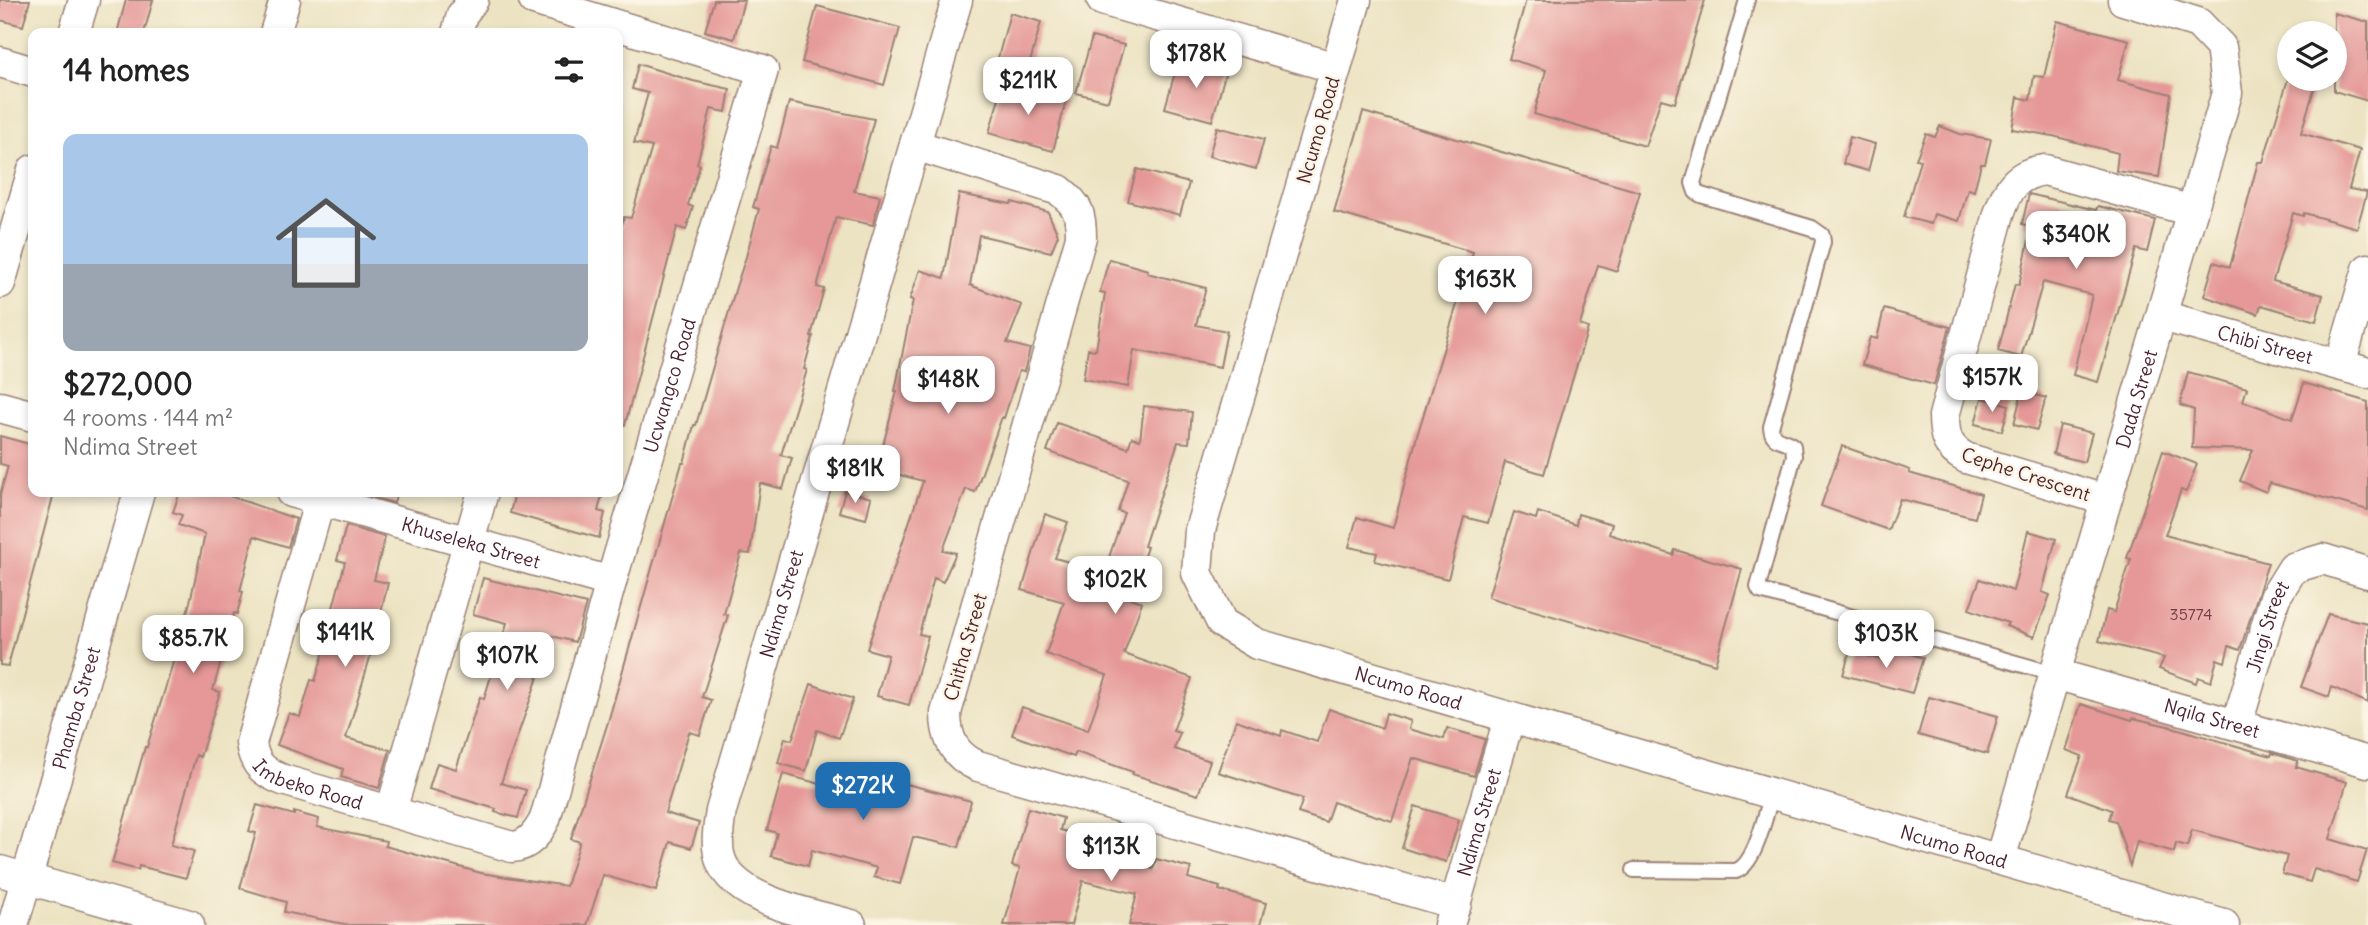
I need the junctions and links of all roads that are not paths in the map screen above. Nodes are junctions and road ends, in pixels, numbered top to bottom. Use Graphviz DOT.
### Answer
graph roads {
  1 [pos="84,0"];
  2 [pos="285,0"];
  3 [pos="473,0"];
  4 [pos="534,0"];
  5 [pos="957,0"];
  6 [pos="1101,0"];
  7 [pos="1356,0"];
  8 [pos="1747,0"];
  9 [pos="2129,1"];
  10 [pos="76,28"];
  11 [pos="277,28"];
  12 [pos="458,28"];
  13 [pos="614,28"];
  14 [pos="623,31"];
  15 [pos="0,62"];
  16 [pos="1336,68"];
  17 [pos="28,70"];
  18 [pos="915,145"];
  19 [pos="28,183"];
  20 [pos="2192,211"];
  21 [pos="6,240"];
  22 [pos="2368,269"];
  23 [pos="0,283"];
  24 [pos="2162,316"];
  25 [pos="2354,369"];
  26 [pos="0,407"];
  27 [pos="28,415"];
  28 [pos="137,497"];
  29 [pos="321,497"];
  30 [pos="324,497"];
  31 [pos="482,497"];
  32 [pos="2105,500"];
  33 [pos="468,543"];
  34 [pos="2368,573"];
  35 [pos="611,582"];
  36 [pos="2054,674"];
  37 [pos="1509,719"];
  38 [pos="2236,724"];
  39 [pos="2368,762"];
  40 [pos="1772,794"];
  41 [pos="391,811"];
  42 [pos="512,848"];
  43 [pos="2000,859"];
  44 [pos="1634,870"];
  45 [pos="12,875"];
  46 [pos="1452,914"];
  47 [pos="13,925"];
  48 [pos="189,925"];
  49 [pos="851,925"];
  50 [pos="2224,925"];
  1 -- 10 [label="street"];
  2 -- 11 [label="street"];
  3 -- 12 [label="street"];
  4 -- 13 [label="street"];
  5 -- 18 [label="street, Ndima Street"];
  6 -- 16 [label="street"];
  7 -- 16 [label="street, Ncumo Road"];
  8 -- 36 [label="lane"];
  9 -- 20 [label="street, Dada Street"];
  14 -- 35 [label="street, Ucwangco Road"];
  15 -- 17 [label="street"];
  16 -- 37 [label="street, Ncumo Road"];
  18 -- 46 [label="street, Chitha Street"];
  18 -- 49 [label="street, Ndima Street"];
  19 -- 21 [label="street"];
  20 -- 24 [label="street, Dada Street"];
  20 -- 32 [label="street, Cephe Crescent"];
  21 -- 23 [label="street"];
  22 -- 25 [label="street"];
  24 -- 25 [label="street, Chibi Street"];
  24 -- 32 [label="street, Dada Street"];
  26 -- 27 [label="street"];
  28 -- 45 [label="street, Phamba Street"];
  29 -- 41 [label="street, Imbeko Road"];
  30 -- 33 [label="street, Khuseleka Street"];
  31 -- 33 [label="street"];
  32 -- 36 [label="street, Dada Street"];
  33 -- 35 [label="street, Khuseleka Street"];
  33 -- 41 [label="street"];
  34 -- 38 [label="street, Jingi Street"];
  35 -- 42 [label="street, Ucwangco Road"];
  36 -- 38 [label="street, Nqila Street"];
  36 -- 43 [label="street, Dada Street"];
  37 -- 40 [label="street, Ncumo Road"];
  37 -- 46 [label="street, Ndima Street"];
  38 -- 39 [label="street, Nqila Street"];
  40 -- 43 [label="street, Ncumo Road"];
  40 -- 44 [label="lane"];
  41 -- 42 [label="street, Imbeko Road"];
  43 -- 50 [label="street, Ncumo Road"];
  45 -- 47 [label="street, Phamba Street"];
  45 -- 48 [label="street"];
}
